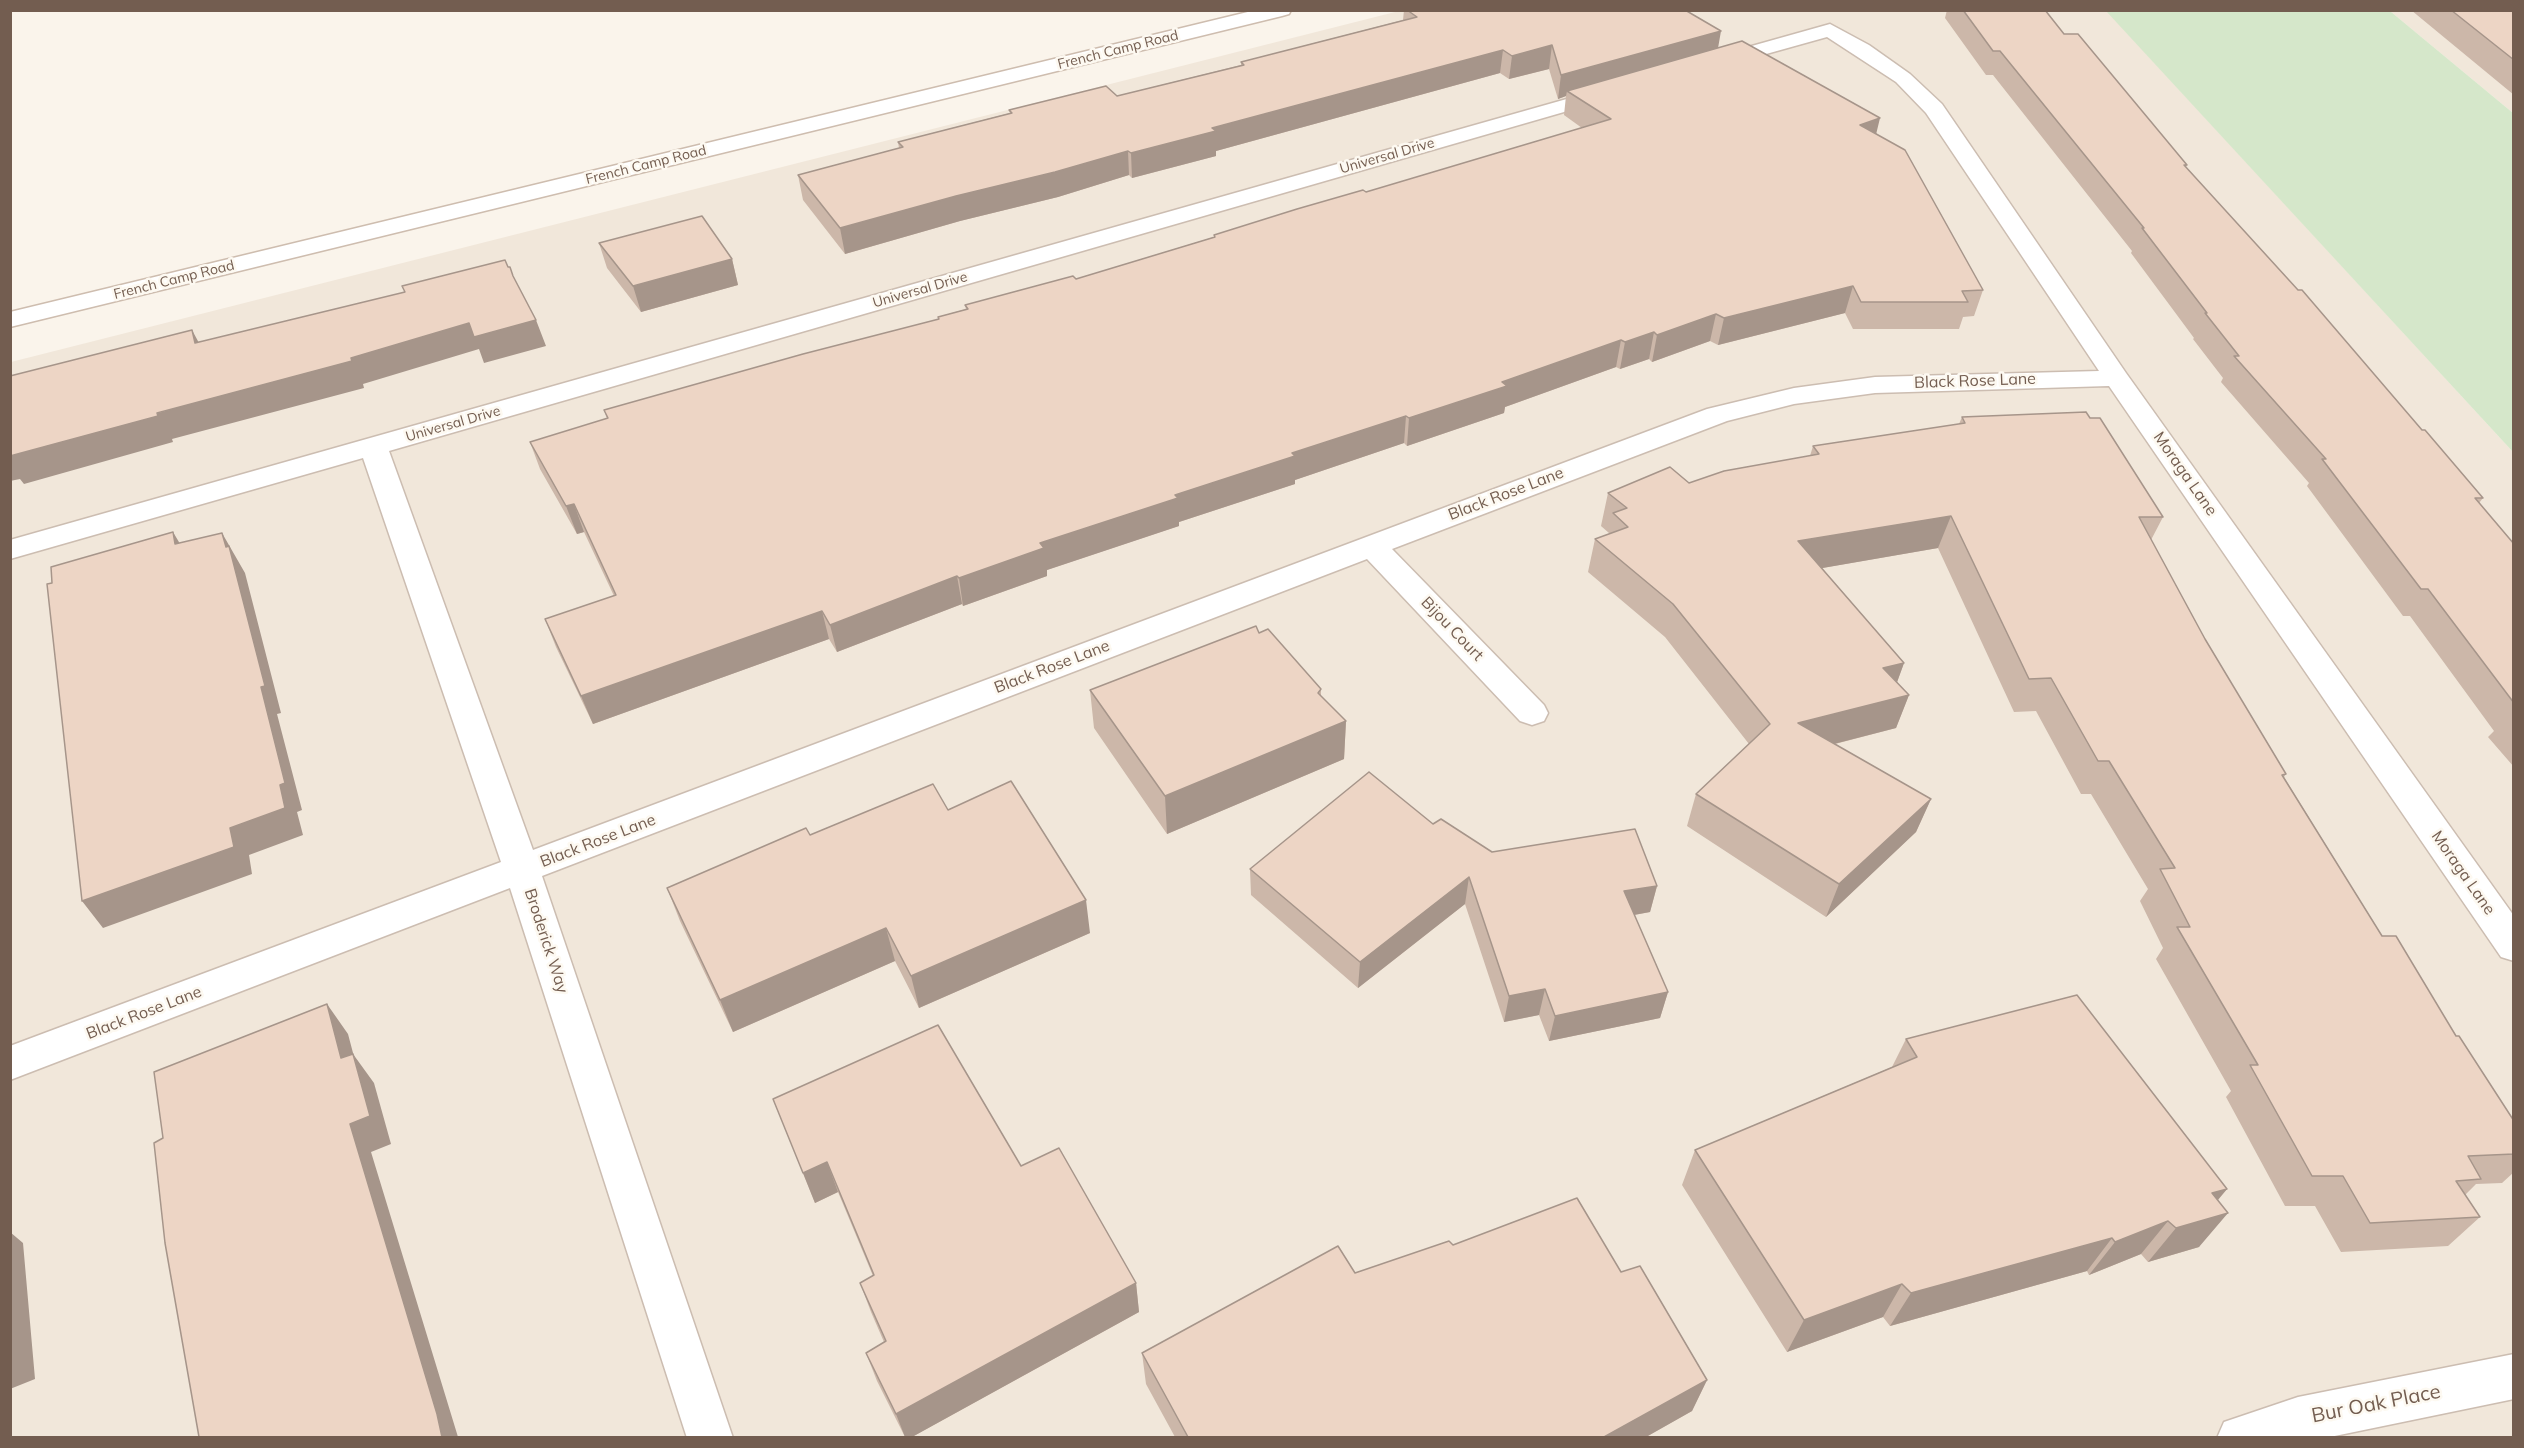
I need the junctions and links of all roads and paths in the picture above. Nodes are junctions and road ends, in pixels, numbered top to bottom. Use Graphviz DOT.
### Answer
graph roads {
  1 [pos="1282,10"];
  2 [pos="1692,69"];
  3 [pos="1635,86"];
  4 [pos="10,320"];
  5 [pos="2117,378"];
  6 [pos="373,446"];
  7 [pos="1371,545"];
  8 [pos="10,550"];
  9 [pos="1532,713"];
  10 [pos="522,870"];
  11 [pos="2514,946"];
  12 [pos="10,1063"];
  13 [pos="2514,1376"];
  14 [pos="710,1437"];
  15 [pos="2240,1437"];
  1 -- 4 [label="street, French Camp Road"];
  2 -- 5 [label="street, Moraga Lane"];
  3 -- 6 [label="street, Universal Drive"];
  5 -- 7 [label="street, Black Rose Lane"];
  5 -- 11 [label="street, Moraga Lane"];
  6 -- 8 [label="street, Universal Drive"];
  6 -- 10 [label="street, Broderick Way"];
  7 -- 9 [label="street, Bijou Court"];
  7 -- 10 [label="street, Black Rose Lane"];
  10 -- 12 [label="street, Black Rose Lane"];
  10 -- 14 [label="street, Broderick Way"];
  13 -- 15 [label="street, Bur Oak Place"];
}
